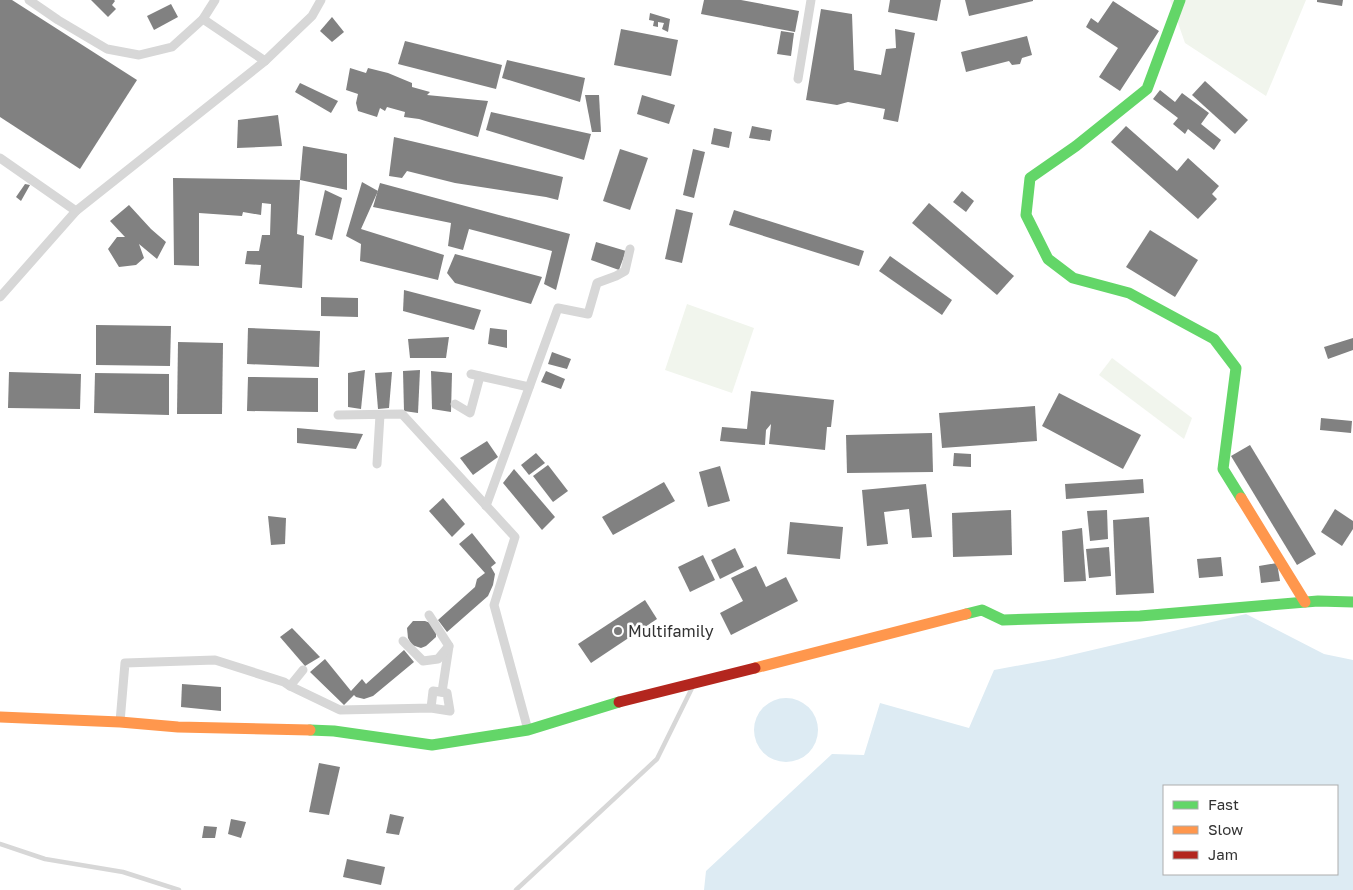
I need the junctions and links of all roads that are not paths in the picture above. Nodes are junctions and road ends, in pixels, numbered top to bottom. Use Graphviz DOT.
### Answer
graph roads {
  1 [pos="29,0"];
  2 [pos="215,0"];
  3 [pos="321,0"];
  4 [pos="811,0"];
  5 [pos="1180,0"];
  6 [pos="203,19"];
  7 [pos="265,61"];
  8 [pos="798,79"];
  9 [pos="0,158"];
  10 [pos="76,211"];
  11 [pos="630,249"];
  12 [pos="0,297"];
  13 [pos="529,387"];
  14 [pos="455,404"];
  15 [pos="338,415"];
  16 [pos="380,415"];
  17 [pos="378,464"];
  18 [pos="486,506"];
  19 [pos="1305,602"];
  20 [pos="1353,602"];
  21 [pos="429,615"];
  22 [pos="403,641"];
  23 [pos="449,646"];
  24 [pos="303,670"];
  25 [pos="695,683"];
  26 [pos="290,686"];
  27 [pos="442,692"];
  28 [pos="431,708"];
  29 [pos="0,717"];
  30 [pos="120,722"];
  31 [pos="528,730"];
  32 [pos="0,844"];
  33 [pos="179,890"];
  34 [pos="516,890"];
  1 -- 6 [label="street"];
  2 -- 6 [label="street"];
  3 -- 7 [label="street"];
  4 -- 8 [label="street"];
  5 -- 19 [label="street"];
  6 -- 7 [label="street"];
  7 -- 10 [label="street"];
  9 -- 10 [label="street"];
  10 -- 12 [label="street"];
  11 -- 13 [label="street"];
  13 -- 14 [label="street"];
  13 -- 18 [label="street"];
  15 -- 16 [label="street"];
  16 -- 17 [label="street"];
  16 -- 18 [label="street"];
  18 -- 31 [label="street"];
  19 -- 20 [label="street"];
  19 -- 25 [label="street"];
  21 -- 23 [label="street"];
  22 -- 23 [label="street"];
  23 -- 27 [label="street"];
  24 -- 26 [label="street"];
  25 -- 31 [label="street"];
  25 -- 34 [label="lane"];
  26 -- 28 [label="street"];
  26 -- 30 [label="street"];
  27 -- 28 [label="street"];
  27 -- 28 [label="street"];
  29 -- 30 [label="street"];
  30 -- 31 [label="street"];
  32 -- 33 [label="lane"];
}
